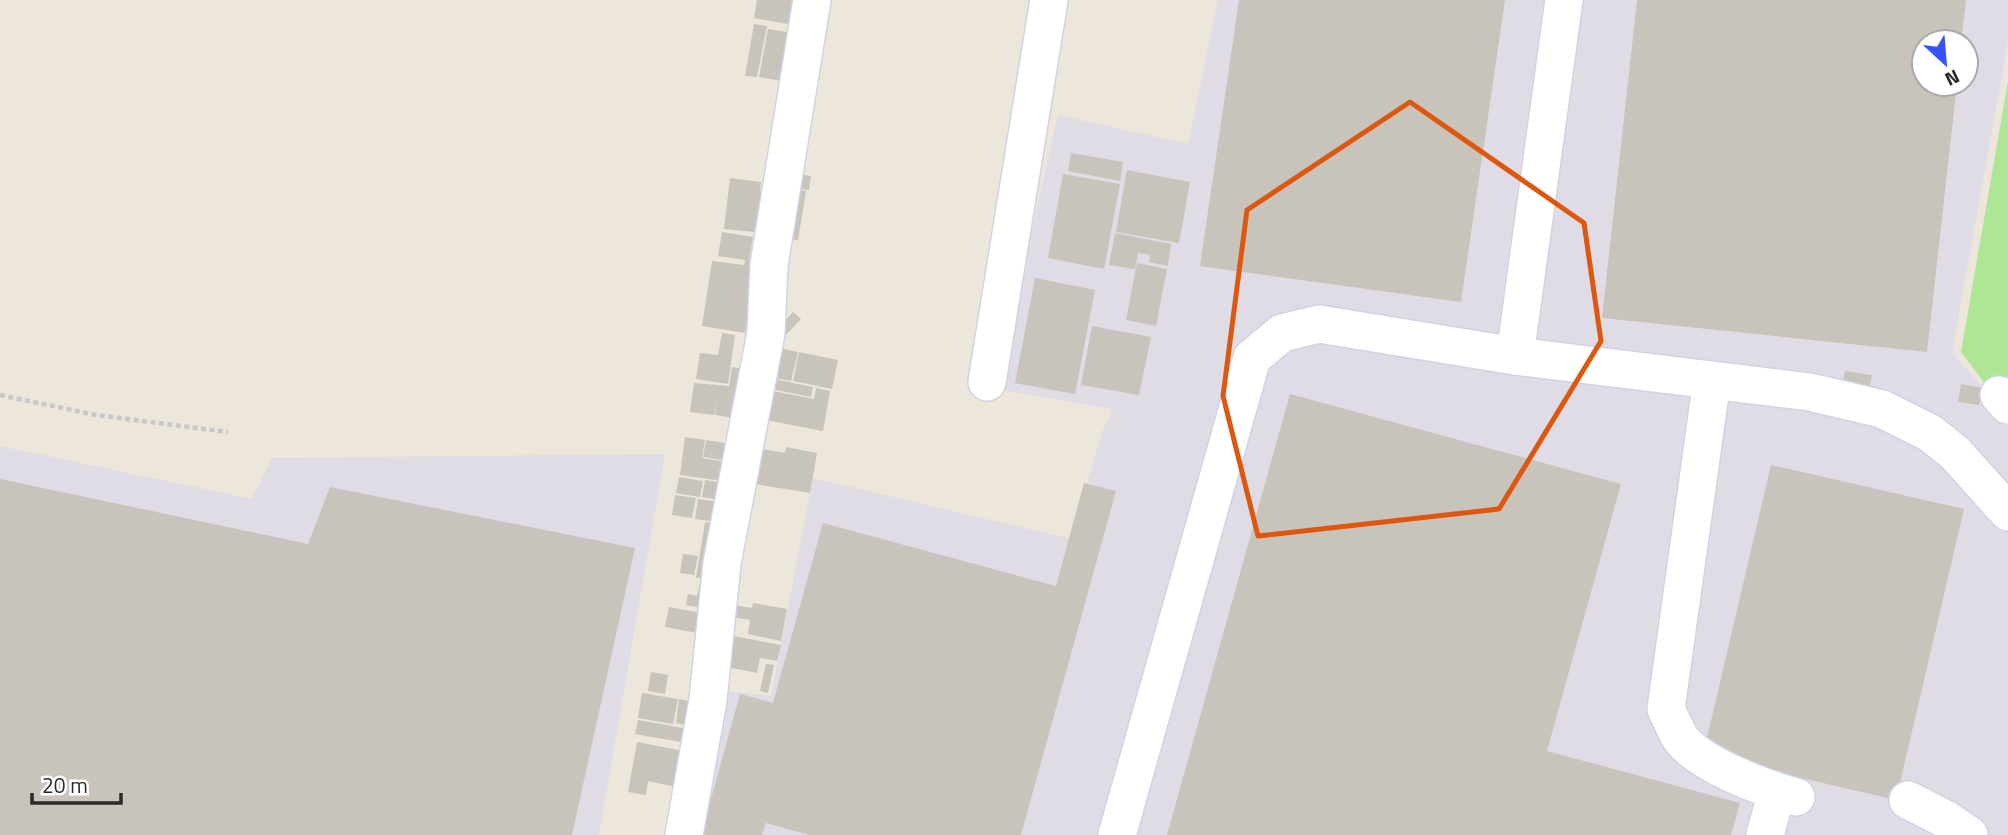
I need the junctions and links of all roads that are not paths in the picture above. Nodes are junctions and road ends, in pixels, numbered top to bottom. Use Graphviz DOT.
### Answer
graph roads {
  1 [pos="812,0"];
  2 [pos="1049,0"];
  3 [pos="1564,0"];
  4 [pos="1515,356"];
  5 [pos="1712,380"];
  6 [pos="987,382"];
  7 [pos="2008,512"];
  8 [pos="1923,816"];
  9 [pos="684,835"];
  10 [pos="1117,835"];
  11 [pos="1765,835"];
  12 [pos="1969,835"];
  1 -- 9 [label="street"];
  2 -- 6 [label="street"];
  3 -- 4 [label="street"];
  4 -- 5 [label="street"];
  4 -- 10 [label="street"];
  5 -- 7 [label="street"];
  5 -- 11 [label="street"];
  8 -- 12 [label="street"];
}
